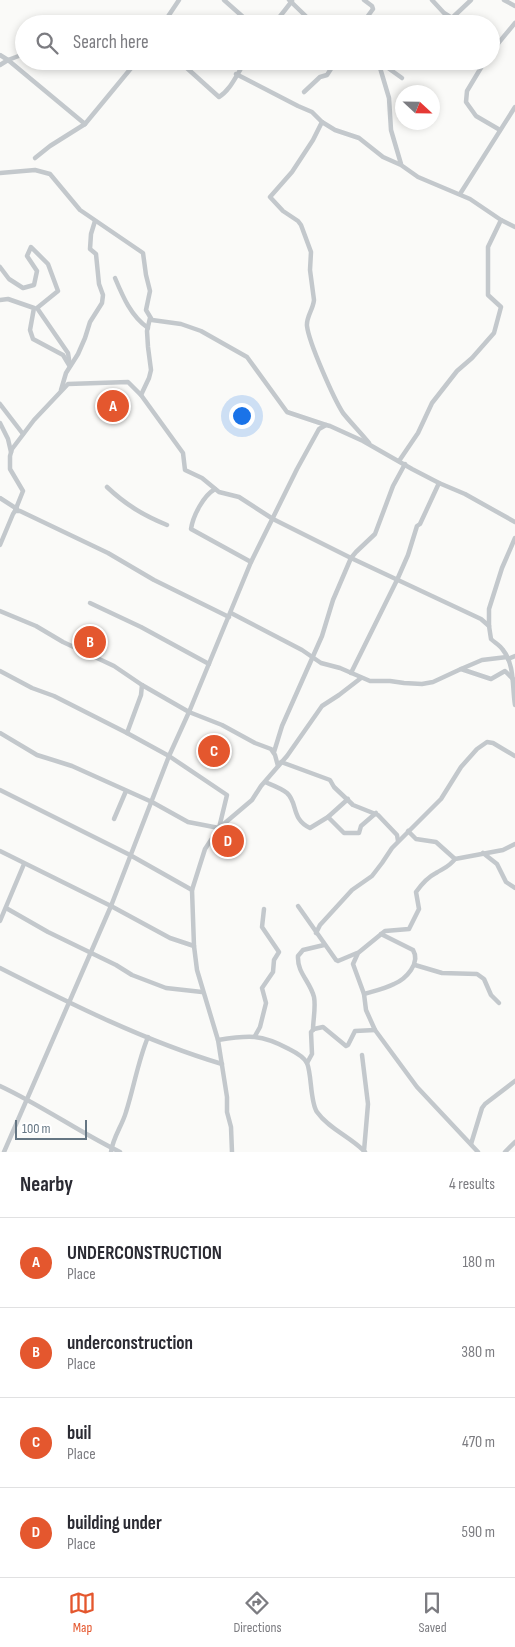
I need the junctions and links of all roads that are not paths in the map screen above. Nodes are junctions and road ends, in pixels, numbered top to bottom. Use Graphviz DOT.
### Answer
graph roads {
  1 [pos="179,0"];
  2 [pos="224,0"];
  3 [pos="364,0"];
  4 [pos="432,0"];
  5 [pos="471,0"];
  6 [pos="504,0"];
  7 [pos="291,1"];
  8 [pos="515,6"];
  9 [pos="169,15"];
  10 [pos="241,15"];
  11 [pos="281,15"];
  12 [pos="305,15"];
  13 [pos="369,15"];
  14 [pos="446,15"];
  15 [pos="455,15"];
  16 [pos="515,23"];
  17 [pos="500,41"];
  18 [pos="0,55"];
  19 [pos="15,57"];
  20 [pos="8,60"];
  21 [pos="0,66"];
  22 [pos="15,66"];
  23 [pos="20,70"];
  24 [pos="130,70"];
  25 [pos="189,70"];
  26 [pos="239,70"];
  27 [pos="330,70"];
  28 [pos="382,70"];
  29 [pos="391,70"];
  30 [pos="480,70"];
  31 [pos="236,74"];
  32 [pos="402,78"];
  33 [pos="304,92"];
  34 [pos="515,107"];
  35 [pos="513,115"];
  36 [pos="322,122"];
  37 [pos="85,124"];
  38 [pos="500,130"];
  39 [pos="35,158"];
  40 [pos="401,165"];
  41 [pos="0,174"];
  42 [pos="460,194"];
  43 [pos="501,220"];
  44 [pos="95,221"];
  45 [pos="515,227"];
  46 [pos="0,267"];
  47 [pos="115,278"];
  48 [pos="0,300"];
  49 [pos="150,318"];
  50 [pos="148,328"];
  51 [pos="70,366"];
  52 [pos="61,392"];
  53 [pos="141,395"];
  54 [pos="0,404"];
  55 [pos="0,413"];
  56 [pos="0,423"];
  57 [pos="330,426"];
  58 [pos="24,434"];
  59 [pos="372,446"];
  60 [pos="11,452"];
  61 [pos="399,461"];
  62 [pos="405,464"];
  63 [pos="439,483"];
  64 [pos="106,487"];
  65 [pos="214,489"];
  66 [pos="0,498"];
  67 [pos="16,510"];
  68 [pos="273,518"];
  69 [pos="515,522"];
  70 [pos="167,525"];
  71 [pos="515,538"];
  72 [pos="0,545"];
  73 [pos="351,558"];
  74 [pos="251,562"];
  75 [pos="397,580"];
  76 [pos="90,603"];
  77 [pos="0,611"];
  78 [pos="230,615"];
  79 [pos="489,626"];
  80 [pos="515,656"];
  81 [pos="312,657"];
  82 [pos="507,658"];
  83 [pos="209,664"];
  84 [pos="460,669"];
  85 [pos="0,671"];
  86 [pos="351,673"];
  87 [pos="361,678"];
  88 [pos="514,681"];
  89 [pos="142,685"];
  90 [pos="515,704"];
  91 [pos="189,712"];
  92 [pos="0,733"];
  93 [pos="127,733"];
  94 [pos="274,752"];
  95 [pos="169,756"];
  96 [pos="515,756"];
  97 [pos="280,764"];
  98 [pos="265,782"];
  99 [pos="0,790"];
  100 [pos="126,791"];
  101 [pos="348,799"];
  102 [pos="152,802"];
  103 [pos="376,813"];
  104 [pos="328,817"];
  105 [pos="114,819"];
  106 [pos="219,828"];
  107 [pos="408,831"];
  108 [pos="398,841"];
  109 [pos="515,844"];
  110 [pos="0,851"];
  111 [pos="483,853"];
  112 [pos="130,855"];
  113 [pos="455,859"];
  114 [pos="24,864"];
  115 [pos="515,888"];
  116 [pos="192,890"];
  117 [pos="111,906"];
  118 [pos="298,906"];
  119 [pos="6,908"];
  120 [pos="264,909"];
  121 [pos="0,921"];
  122 [pos="316,933"];
  123 [pos="381,934"];
  124 [pos="324,945"];
  125 [pos="194,946"];
  126 [pos="90,953"];
  127 [pos="358,953"];
  128 [pos="415,965"];
  129 [pos="0,968"];
  130 [pos="202,992"];
  131 [pos="364,994"];
  132 [pos="69,1003"];
  133 [pos="499,1003"];
  134 [pos="313,1030"];
  135 [pos="375,1030"];
  136 [pos="254,1036"];
  137 [pos="148,1037"];
  138 [pos="218,1040"];
  139 [pos="362,1055"];
  140 [pos="307,1062"];
  141 [pos="222,1064"];
  142 [pos="515,1081"];
  143 [pos="0,1086"];
  144 [pos="26,1101"];
  145 [pos="515,1142"];
  146 [pos="471,1144"];
  147 [pos="5,1150"];
  148 [pos="111,1150"];
  149 [pos="11,1152"];
  150 [pos="120,1152"];
  151 [pos="232,1152"];
  152 [pos="364,1152"];
  153 [pos="478,1152"];
  154 [pos="505,1152"];
  1 -- 9 [label="street"];
  2 -- 10 [label="street"];
  3 -- 13 [label="street"];
  4 -- 14 [label="street"];
  5 -- 15 [label="street"];
  6 -- 8 [label="street"];
  7 -- 11 [label="street"];
  7 -- 12 [label="street"];
  16 -- 17 [label="street"];
  18 -- 20 [label="street"];
  19 -- 20 [label="street"];
  20 -- 21 [label="street"];
  20 -- 22 [label="street"];
  23 -- 37 [label="street"];
  24 -- 37 [label="street"];
  25 -- 31 [label="street"];
  26 -- 31 [label="street"];
  27 -- 33 [label="street"];
  28 -- 40 [label="street"];
  29 -- 32 [label="street"];
  30 -- 38 [label="street"];
  31 -- 36 [label="street"];
  34 -- 35 [label="street"];
  35 -- 38 [label="street"];
  36 -- 40 [label="street"];
  36 -- 59 [label="street"];
  37 -- 39 [label="street"];
  38 -- 42 [label="street"];
  40 -- 42 [label="street"];
  41 -- 44 [label="street"];
  42 -- 43 [label="street"];
  43 -- 45 [label="street"];
  43 -- 61 [label="street"];
  44 -- 49 [label="street"];
  44 -- 51 [label="street"];
  46 -- 51 [label="street"];
  47 -- 50 [label="street"];
  48 -- 51 [label="street"];
  49 -- 50 [label="street"];
  49 -- 57 [label="street"];
  50 -- 53 [label="street"];
  51 -- 52 [label="street"];
  52 -- 53 [label="street"];
  52 -- 58 [label="street"];
  53 -- 65 [label="street"];
  54 -- 55 [label="street"];
  54 -- 58 [label="street"];
  56 -- 60 [label="street"];
  57 -- 59 [label="street"];
  57 -- 68 [label="street"];
  58 -- 60 [label="street"];
  59 -- 61 [label="street"];
  60 -- 67 [label="street"];
  61 -- 62 [label="street"];
  62 -- 63 [label="street"];
  62 -- 73 [label="street"];
  63 -- 69 [label="street"];
  63 -- 75 [label="street"];
  64 -- 70 [label="street"];
  65 -- 68 [label="street"];
  65 -- 74 [label="street"];
  66 -- 67 [label="street"];
  67 -- 72 [label="street"];
  67 -- 78 [label="street"];
  68 -- 73 [label="street"];
  68 -- 74 [label="street"];
  71 -- 79 [label="street"];
  73 -- 75 [label="street"];
  73 -- 81 [label="street"];
  74 -- 78 [label="street"];
  75 -- 79 [label="street"];
  75 -- 86 [label="street"];
  76 -- 83 [label="street"];
  77 -- 89 [label="street"];
  78 -- 81 [label="street"];
  78 -- 83 [label="street"];
  79 -- 82 [label="street"];
  80 -- 82 [label="street"];
  81 -- 86 [label="street"];
  81 -- 94 [label="street"];
  82 -- 84 [label="street"];
  82 -- 88 [label="street"];
  83 -- 91 [label="street"];
  84 -- 87 [label="street"];
  84 -- 88 [label="street"];
  85 -- 93 [label="street"];
  86 -- 87 [label="street"];
  87 -- 97 [label="street"];
  88 -- 90 [label="street"];
  89 -- 91 [label="street"];
  89 -- 93 [label="street"];
  91 -- 94 [label="street"];
  91 -- 95 [label="street"];
  92 -- 100 [label="street"];
  93 -- 95 [label="street"];
  94 -- 97 [label="street"];
  95 -- 102 [label="street"];
  95 -- 106 [label="street"];
  96 -- 107 [label="street"];
  97 -- 98 [label="street"];
  97 -- 101 [label="street"];
  98 -- 104 [label="street"];
  98 -- 106 [label="street"];
  99 -- 112 [label="street"];
  100 -- 102 [label="street"];
  100 -- 105 [label="street"];
  101 -- 103 [label="street"];
  101 -- 104 [label="street"];
  102 -- 106 [label="street"];
  102 -- 112 [label="street"];
  103 -- 104 [label="street"];
  103 -- 108 [label="street"];
  106 -- 116 [label="street"];
  107 -- 108 [label="street"];
  107 -- 113 [label="street"];
  108 -- 122 [label="street"];
  109 -- 111 [label="street"];
  110 -- 114 [label="street"];
  111 -- 113 [label="street"];
  111 -- 115 [label="street"];
  112 -- 116 [label="street"];
  112 -- 117 [label="street"];
  113 -- 123 [label="street"];
  114 -- 117 [label="street"];
  114 -- 119 [label="street"];
  116 -- 125 [label="street"];
  117 -- 125 [label="street"];
  117 -- 126 [label="street"];
  118 -- 122 [label="street"];
  119 -- 121 [label="street"];
  119 -- 126 [label="street"];
  120 -- 136 [label="street"];
  122 -- 124 [label="street"];
  123 -- 127 [label="street"];
  123 -- 128 [label="street"];
  124 -- 127 [label="street"];
  124 -- 134 [label="street"];
  125 -- 130 [label="street"];
  126 -- 130 [label="street"];
  126 -- 132 [label="street"];
  127 -- 131 [label="street"];
  128 -- 131 [label="street"];
  128 -- 133 [label="street"];
  129 -- 132 [label="street"];
  130 -- 138 [label="street"];
  131 -- 135 [label="street"];
  132 -- 137 [label="street"];
  132 -- 144 [label="street"];
  134 -- 135 [label="street"];
  134 -- 140 [label="street"];
  135 -- 146 [label="street"];
  136 -- 138 [label="street"];
  136 -- 140 [label="street"];
  137 -- 141 [label="street"];
  137 -- 148 [label="street"];
  138 -- 141 [label="street"];
  139 -- 152 [label="street"];
  140 -- 152 [label="street"];
  141 -- 151 [label="street"];
  142 -- 146 [label="street"];
  143 -- 144 [label="street"];
  144 -- 147 [label="street"];
  144 -- 148 [label="street"];
  145 -- 154 [label="street"];
  146 -- 153 [label="street"];
  147 -- 149 [label="street"];
  148 -- 150 [label="street"];
}
